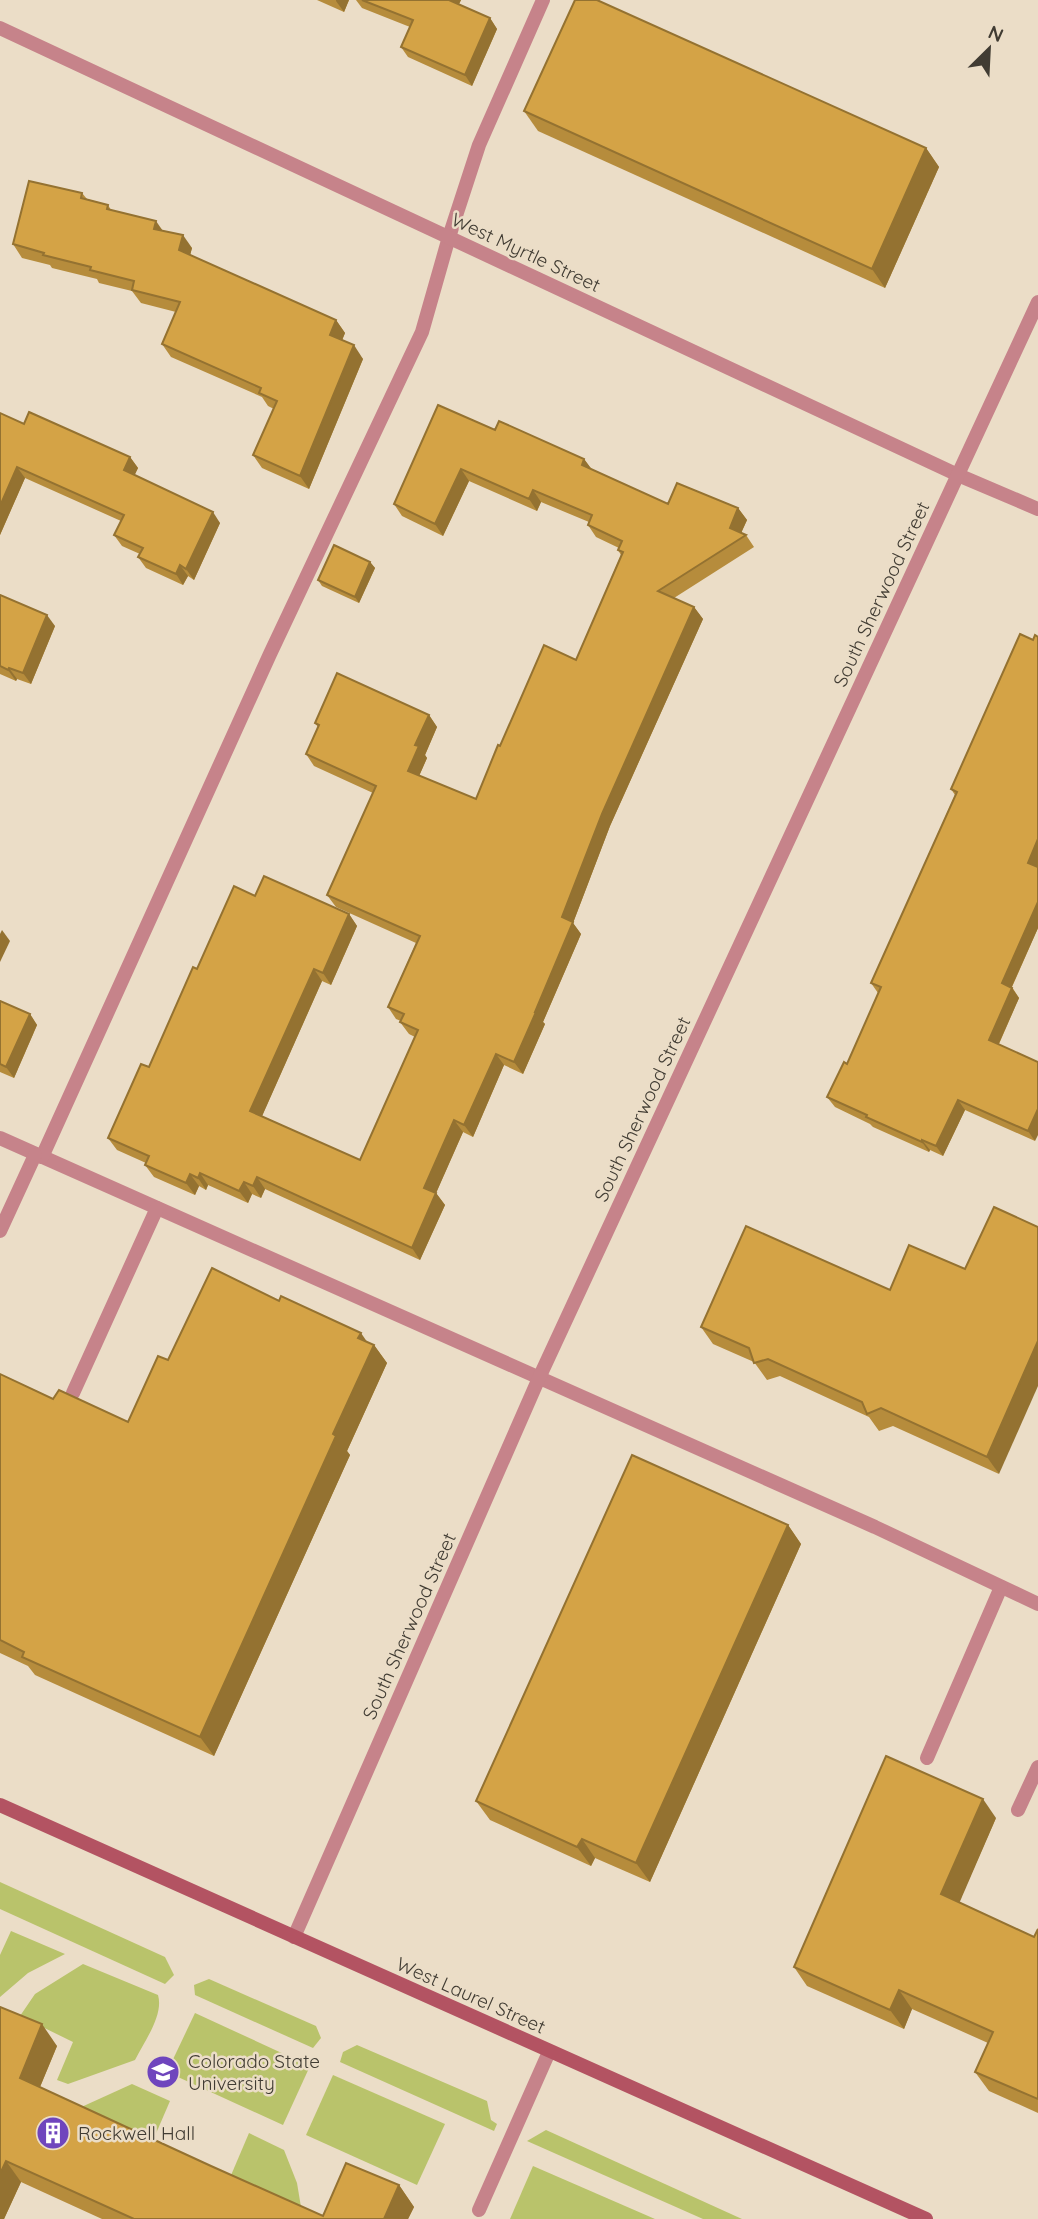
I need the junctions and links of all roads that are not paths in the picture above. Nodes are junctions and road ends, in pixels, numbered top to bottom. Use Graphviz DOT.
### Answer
graph roads {
  1 [pos="543,0"];
  2 [pos="0,28"];
  3 [pos="449,237"];
  4 [pos="1038,302"];
  5 [pos="958,475"];
  6 [pos="1038,509"];
  7 [pos="0,1138"];
  8 [pos="39,1156"];
  9 [pos="157,1208"];
  10 [pos="0,1231"];
  11 [pos="539,1378"];
  12 [pos="73,1393"];
  13 [pos="1001,1587"];
  14 [pos="1038,1604"];
  15 [pos="927,1758"];
  16 [pos="1038,1767"];
  17 [pos="0,1805"];
  18 [pos="1018,1810"];
  19 [pos="294,1937"];
  20 [pos="549,2052"];
  21 [pos="479,2210"];
  22 [pos="926,2219"];
  1 -- 3 [label="street"];
  2 -- 3 [label="street, West Myrtle Street"];
  3 -- 5 [label="street, West Myrtle Street"];
  3 -- 8 [label="street"];
  4 -- 5 [label="street, South Sherwood Street"];
  5 -- 6 [label="street, West Myrtle Street"];
  5 -- 11 [label="street, South Sherwood Street"];
  7 -- 8 [label="street"];
  8 -- 9 [label="street"];
  8 -- 10 [label="street"];
  9 -- 11 [label="street"];
  9 -- 12 [label="street"];
  11 -- 13 [label="street"];
  11 -- 19 [label="street, South Sherwood Street"];
  13 -- 14 [label="street"];
  13 -- 15 [label="street"];
  16 -- 18 [label="street"];
  17 -- 19 [label="main road, West Laurel Street"];
  19 -- 20 [label="main road, West Laurel Street"];
  20 -- 21 [label="street"];
  20 -- 22 [label="main road, West Laurel Street"];
}
